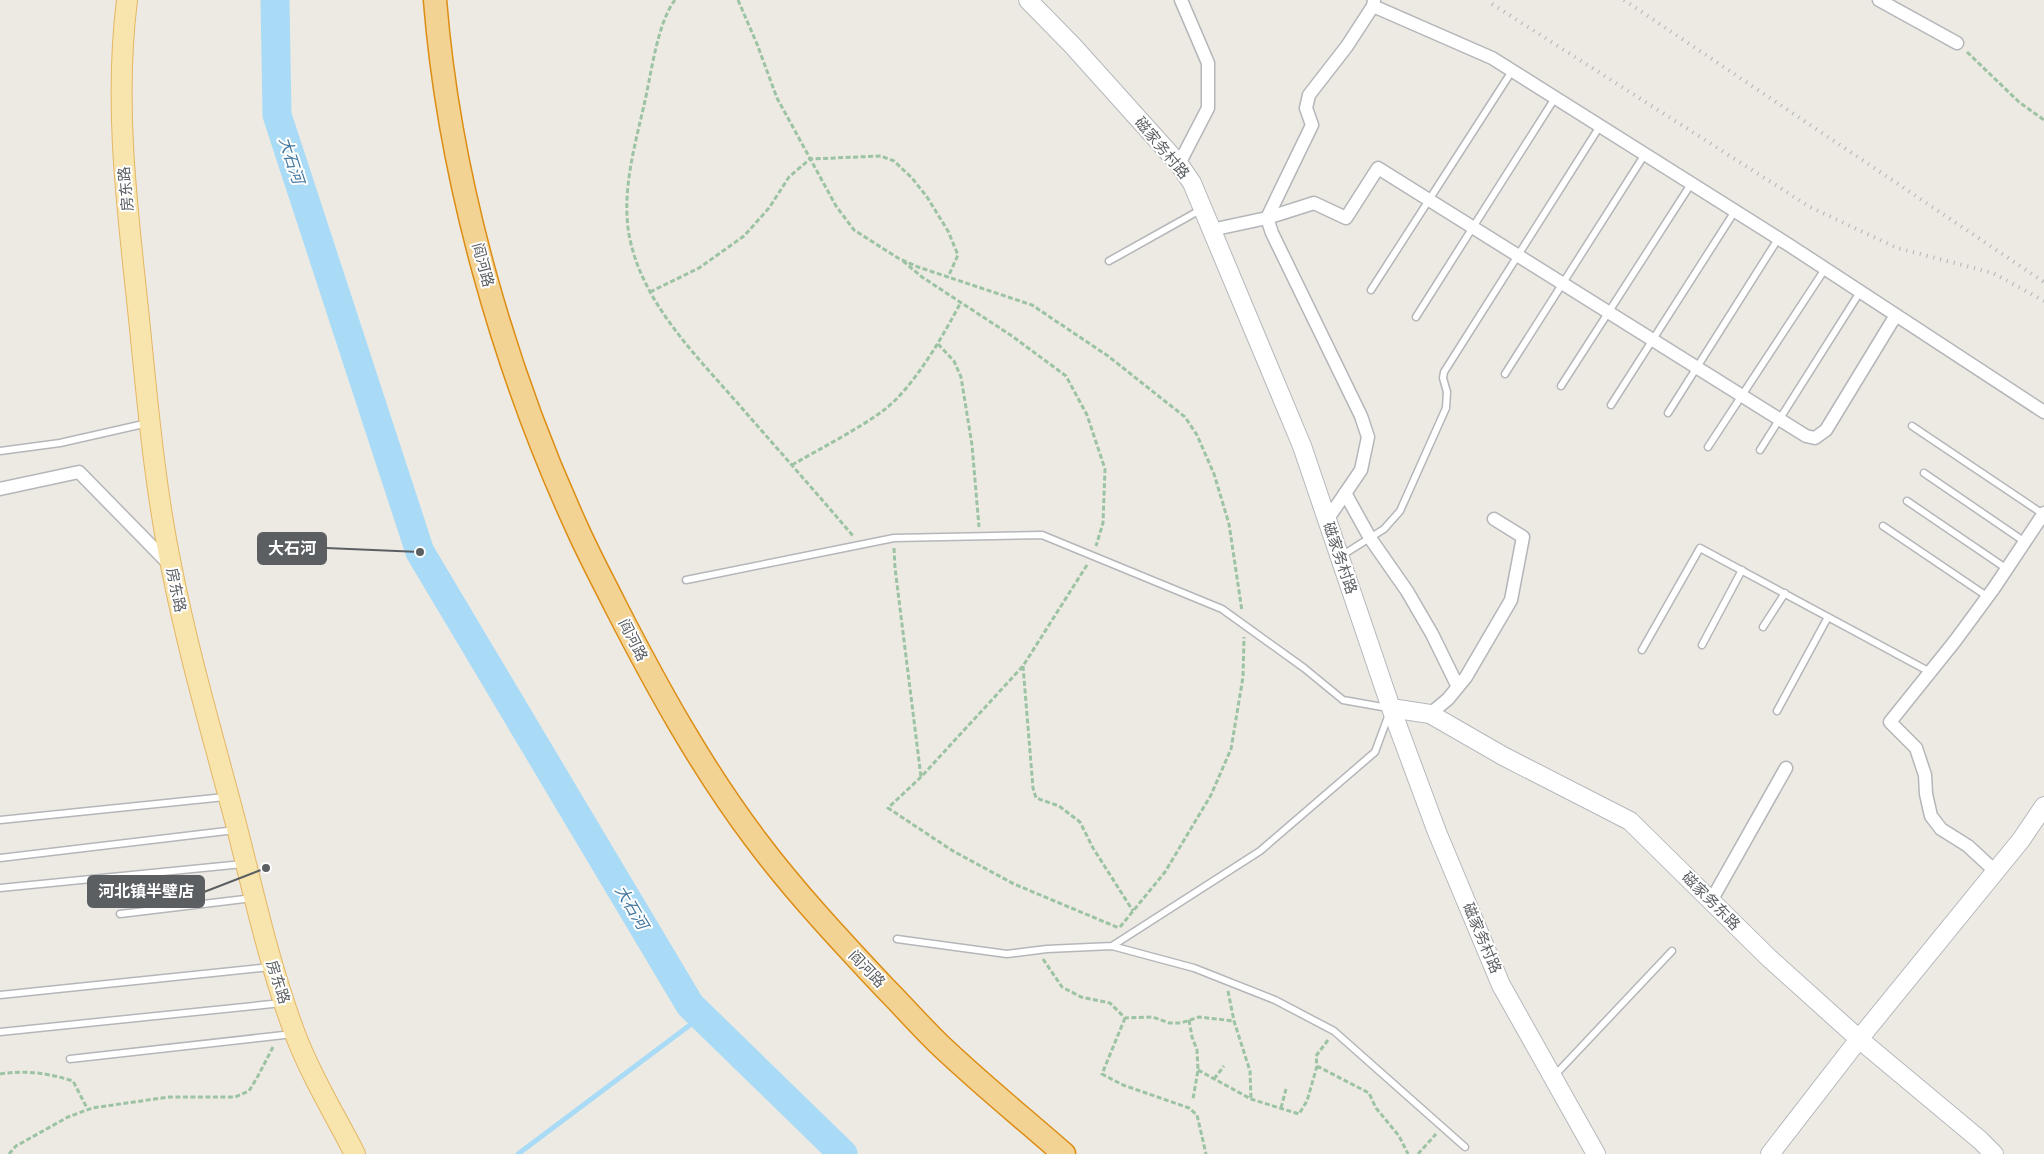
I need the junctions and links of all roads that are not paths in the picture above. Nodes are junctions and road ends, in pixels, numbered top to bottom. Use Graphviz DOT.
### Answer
graph roads {
  1 [pos="127,0"];
  2 [pos="435,0"];
  3 [pos="1028,0"];
  4 [pos="1181,0"];
  5 [pos="1879,0"];
  6 [pos="1374,3"];
  7 [pos="1957,43"];
  8 [pos="1512,70"];
  9 [pos="1555,98"];
  10 [pos="1600,126"];
  11 [pos="1645,154"];
  12 [pos="1179,164"];
  13 [pos="1691,184"];
  14 [pos="1429,200"];
  15 [pos="1202,209"];
  16 [pos="1735,211"];
  17 [pos="1267,218"];
  18 [pos="1473,228"];
  19 [pos="1211,230"];
  20 [pos="1778,239"];
  21 [pos="1518,255"];
  22 [pos="1109,261"];
  23 [pos="1825,269"];
  24 [pos="1563,284"];
  25 [pos="1371,290"];
  26 [pos="1860,292"];
  27 [pos="1608,312"];
  28 [pos="1896,316"];
  29 [pos="1416,317"];
  30 [pos="1653,340"];
  31 [pos="1697,368"];
  32 [pos="1505,374"];
  33 [pos="1560,386"];
  34 [pos="1742,396"];
  35 [pos="1611,405"];
  36 [pos="2044,412"];
  37 [pos="1668,413"];
  38 [pos="1779,419"];
  39 [pos="150,423"];
  40 [pos="1912,426"];
  41 [pos="1708,447"];
  42 [pos="1760,450"];
  43 [pos="0,451"];
  44 [pos="1924,473"];
  45 [pos="0,489"];
  46 [pos="1345,493"];
  47 [pos="1907,501"];
  48 [pos="2044,513"];
  49 [pos="1494,519"];
  50 [pos="1327,520"];
  51 [pos="1883,526"];
  52 [pos="1370,538"];
  53 [pos="2025,542"];
  54 [pos="1340,557"];
  55 [pos="171,566"];
  56 [pos="2007,569"];
  57 [pos="1742,570"];
  58 [pos="686,580"];
  59 [pos="1785,593"];
  60 [pos="1988,597"];
  61 [pos="1828,617"];
  62 [pos="1763,627"];
  63 [pos="1702,645"];
  64 [pos="1642,650"];
  65 [pos="1930,672"];
  66 [pos="1458,687"];
  67 [pos="1391,708"];
  68 [pos="1777,711"];
  69 [pos="1430,714"];
  70 [pos="1786,768"];
  71 [pos="229,797"];
  72 [pos="2044,806"];
  73 [pos="0,820"];
  74 [pos="237,830"];
  75 [pos="0,858"];
  76 [pos="246,864"];
  77 [pos="1995,871"];
  78 [pos="0,888"];
  79 [pos="255,898"];
  80 [pos="1711,901"];
  81 [pos="120,914"];
  82 [pos="897,939"];
  83 [pos="1112,946"];
  84 [pos="1672,951"];
  85 [pos="272,967"];
  86 [pos="0,995"];
  87 [pos="285,1003"];
  88 [pos="0,1032"];
  89 [pos="286,1035"];
  90 [pos="1859,1039"];
  91 [pos="70,1059"];
  92 [pos="1553,1077"];
  93 [pos="1464,1147"];
  94 [pos="355,1154"];
  95 [pos="1064,1154"];
  96 [pos="1596,1154"];
  97 [pos="1770,1154"];
  98 [pos="1994,1154"];
  1 -- 39 [label="main road, 房东路"];
  2 -- 95 [label="highway, 阎河路"];
  3 -- 12 [label="street, 磁家务村路"];
  4 -- 12 [label="street"];
  5 -- 7 [label="street"];
  6 -- 8 [label="street"];
  6 -- 17 [label="street"];
  8 -- 9 [label="street"];
  8 -- 14 [label="lane"];
  9 -- 10 [label="street"];
  9 -- 18 [label="lane"];
  10 -- 11 [label="street"];
  10 -- 21 [label="lane"];
  11 -- 13 [label="street"];
  11 -- 24 [label="lane"];
  12 -- 15 [label="street, 磁家务村路"];
  13 -- 16 [label="street"];
  13 -- 27 [label="lane"];
  14 -- 17 [label="street"];
  14 -- 18 [label="street"];
  14 -- 25 [label="lane"];
  15 -- 19 [label="street, 磁家务村路"];
  15 -- 22 [label="lane"];
  16 -- 20 [label="street"];
  16 -- 30 [label="lane"];
  17 -- 19 [label="street"];
  17 -- 46 [label="street"];
  18 -- 21 [label="street"];
  18 -- 29 [label="lane"];
  19 -- 50 [label="street, 磁家务村路"];
  20 -- 23 [label="street"];
  20 -- 31 [label="lane"];
  21 -- 24 [label="street"];
  21 -- 52 [label="lane"];
  23 -- 26 [label="street"];
  23 -- 34 [label="lane"];
  24 -- 27 [label="street"];
  24 -- 32 [label="lane"];
  26 -- 28 [label="street"];
  26 -- 38 [label="lane"];
  27 -- 30 [label="street"];
  27 -- 33 [label="lane"];
  28 -- 36 [label="street"];
  28 -- 38 [label="street"];
  30 -- 31 [label="street"];
  30 -- 35 [label="lane"];
  31 -- 34 [label="street"];
  31 -- 37 [label="lane"];
  34 -- 38 [label="street"];
  34 -- 41 [label="lane"];
  38 -- 42 [label="lane"];
  39 -- 43 [label="lane"];
  39 -- 55 [label="main road, 房东路"];
  40 -- 48 [label="lane"];
  44 -- 53 [label="lane"];
  45 -- 55 [label="street"];
  46 -- 50 [label="street"];
  46 -- 52 [label="street"];
  47 -- 56 [label="lane"];
  48 -- 53 [label="street"];
  49 -- 66 [label="street"];
  50 -- 54 [label="street, 磁家务村路"];
  51 -- 60 [label="lane"];
  52 -- 54 [label="lane"];
  52 -- 66 [label="street"];
  53 -- 56 [label="street"];
  54 -- 67 [label="street, 磁家务村路"];
  55 -- 71 [label="main road, 房东路"];
  56 -- 60 [label="street"];
  57 -- 59 [label="lane"];
  57 -- 63 [label="lane"];
  57 -- 64 [label="lane"];
  58 -- 67 [label="lane"];
  59 -- 61 [label="lane"];
  59 -- 62 [label="lane"];
  60 -- 65 [label="street"];
  61 -- 65 [label="lane"];
  61 -- 68 [label="lane"];
  65 -- 77 [label="street"];
  66 -- 69 [label="street"];
  67 -- 69 [label="street, 磁家务东路"];
  67 -- 83 [label="lane"];
  67 -- 92 [label="street, 磁家务村路"];
  69 -- 80 [label="street, 磁家务东路"];
  70 -- 80 [label="street"];
  71 -- 73 [label="lane"];
  71 -- 74 [label="main road, 房东路"];
  72 -- 77 [label="street"];
  74 -- 75 [label="lane"];
  74 -- 76 [label="main road, 房东路"];
  76 -- 78 [label="lane"];
  76 -- 79 [label="main road, 房东路"];
  77 -- 90 [label="street"];
  79 -- 81 [label="lane"];
  79 -- 85 [label="main road, 房东路"];
  80 -- 90 [label="street, 磁家务东路"];
  82 -- 83 [label="lane"];
  83 -- 93 [label="lane"];
  84 -- 92 [label="lane"];
  85 -- 86 [label="lane"];
  85 -- 87 [label="main road, 房东路"];
  87 -- 88 [label="lane"];
  87 -- 89 [label="main road, 房东路"];
  89 -- 91 [label="lane"];
  89 -- 94 [label="main road, 房东路"];
  90 -- 97 [label="street"];
  90 -- 98 [label="street, 磁家务东路"];
  92 -- 96 [label="street, 磁家务村路"];
}
